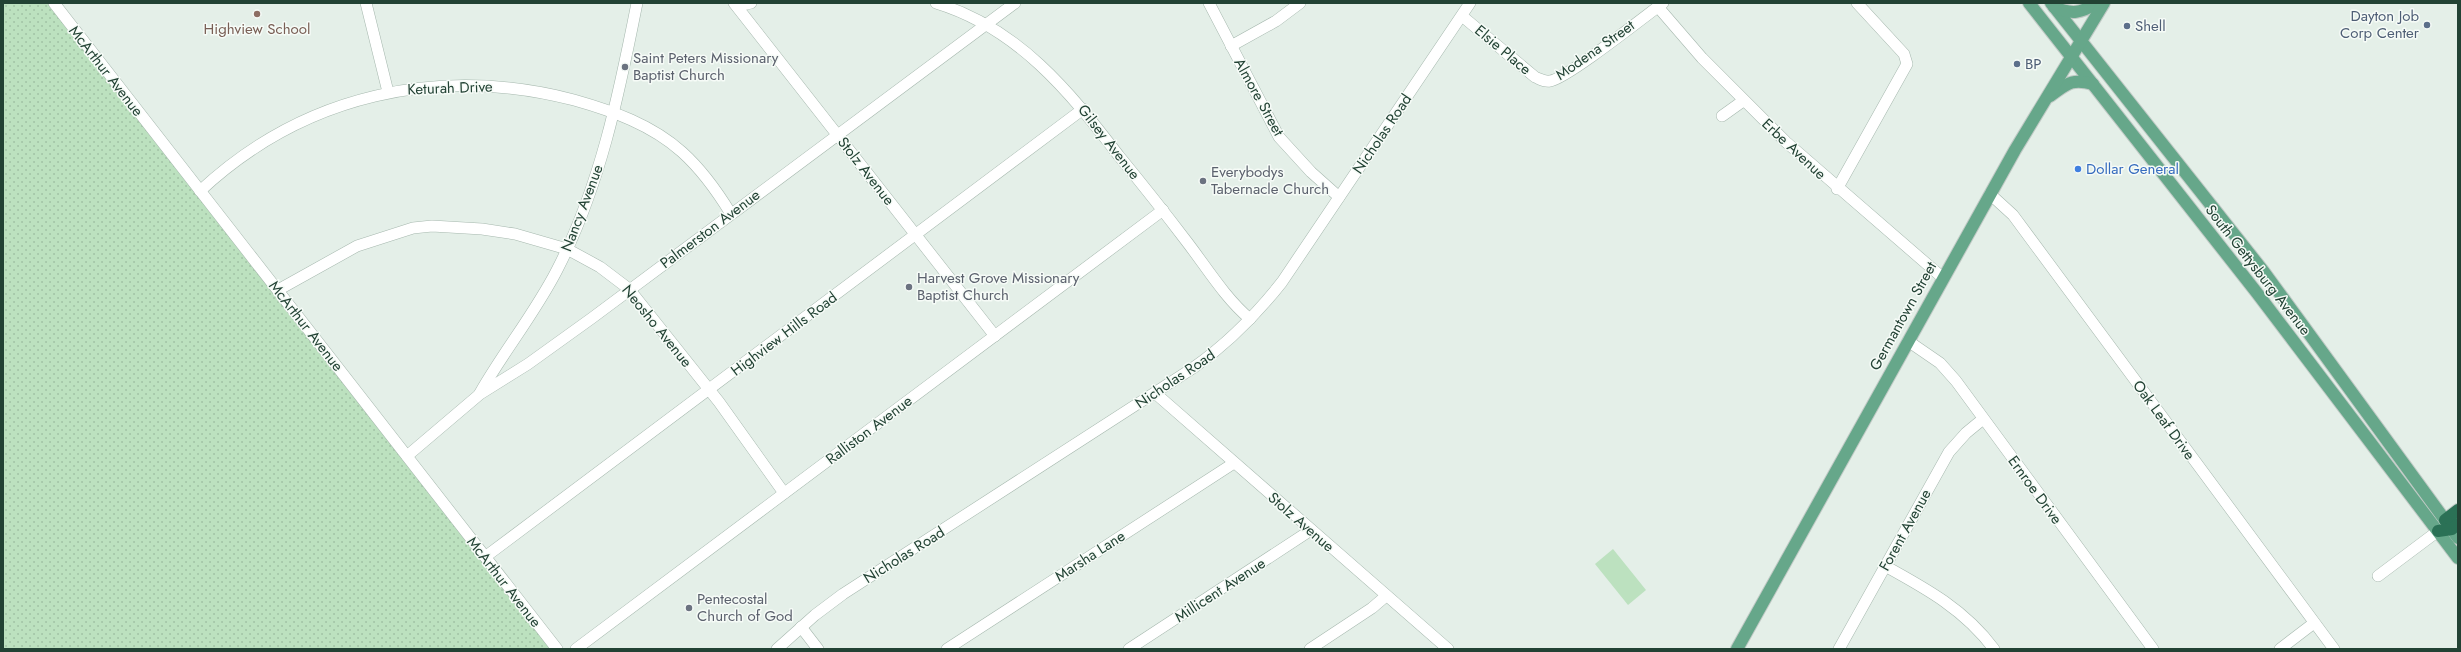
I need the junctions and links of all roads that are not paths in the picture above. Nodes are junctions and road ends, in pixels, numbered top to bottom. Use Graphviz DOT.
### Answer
graph roads {
  1 [pos="54,3"];
  2 [pos="366,3"];
  3 [pos="636,3"];
  4 [pos="751,3"];
  5 [pos="936,3"];
  6 [pos="1015,3"];
  7 [pos="1209,3"];
  8 [pos="1300,3"];
  9 [pos="1470,3"];
  10 [pos="1857,3"];
  11 [pos="2030,3"];
  12 [pos="2097,3"];
  13 [pos="2104,3"];
  14 [pos="736,5"];
  15 [pos="1660,5"];
  16 [pos="2052,5"];
  17 [pos="1462,16"];
  18 [pos="986,25"];
  19 [pos="2081,42"];
  20 [pos="1231,46"];
  21 [pos="2072,57"];
  22 [pos="1546,81"];
  23 [pos="2093,84"];
  24 [pos="388,92"];
  25 [pos="2045,98"];
  26 [pos="1743,101"];
  27 [pos="1083,109"];
  28 [pos="614,112"];
  29 [pos="1722,116"];
  30 [pos="838,134"];
  31 [pos="1837,189"];
  32 [pos="200,191"];
  33 [pos="1990,194"];
  34 [pos="1339,197"];
  35 [pos="1163,210"];
  36 [pos="731,214"];
  37 [pos="916,235"];
  38 [pos="567,249"];
  39 [pos="1943,278"];
  40 [pos="629,289"];
  41 [pos="278,290"];
  42 [pos="1250,319"];
  43 [pos="995,336"];
  44 [pos="1908,341"];
  45 [pos="709,390"];
  46 [pos="1155,393"];
  47 [pos="480,394"];
  48 [pos="1983,419"];
  49 [pos="407,456"];
  50 [pos="1234,463"];
  51 [pos="784,493"];
  52 [pos="2458,510"];
  53 [pos="2453,528"];
  54 [pos="1311,530"];
  55 [pos="2438,532"];
  56 [pos="485,557"];
  57 [pos="2458,558"];
  58 [pos="1885,566"];
  59 [pos="2378,576"];
  60 [pos="1386,596"];
  61 [pos="2314,623"];
  62 [pos="801,627"];
  63 [pos="557,649"];
  64 [pos="576,649"];
  65 [pos="777,649"];
  66 [pos="818,649"];
  67 [pos="947,649"];
  68 [pos="1129,649"];
  69 [pos="1310,649"];
  70 [pos="1448,649"];
  71 [pos="1737,649"];
  72 [pos="1839,649"];
  73 [pos="1994,649"];
  74 [pos="2153,649"];
  75 [pos="2280,649"];
  76 [pos="2334,649"];
  1 -- 32 [label="street, McArthur Avenue"];
  2 -- 24 [label="street"];
  3 -- 28 [label="street, Nancy Avenue"];
  4 -- 14 [label="street"];
  5 -- 18 [label="street, Gilsey Avenue"];
  6 -- 18 [label="street, Palmerston Avenue"];
  7 -- 20 [label="street, Almore Street"];
  8 -- 20 [label="street"];
  9 -- 17 [label="street, Nicholas Road"];
  10 -- 31 [label="street"];
  11 -- 21 [label="main road, South Gettysburg Avenue"];
  12 -- 16 [label="main road"];
  13 -- 19 [label="main road, Germantown Street"];
  14 -- 30 [label="street, Stolz Avenue"];
  15 -- 22 [label="street, Modena Street"];
  15 -- 26 [label="street, Erbe Avenue"];
  16 -- 19 [label="main road, South Gettysburg Avenue"];
  17 -- 22 [label="street, Elsie Place"];
  17 -- 34 [label="street, Nicholas Road"];
  18 -- 27 [label="street, Gilsey Avenue"];
  18 -- 30 [label="street, Palmerston Avenue"];
  19 -- 21 [label="main road, Germantown Street"];
  19 -- 53 [label="main road, South Gettysburg Avenue"];
  20 -- 34 [label="street, Almore Street"];
  21 -- 23 [label="main road, South Gettysburg Avenue"];
  21 -- 25 [label="main road, Germantown Street"];
  23 -- 25 [label="main road"];
  23 -- 55 [label="main road, South Gettysburg Avenue"];
  24 -- 28 [label="street, Keturah Drive"];
  24 -- 32 [label="street, Keturah Drive"];
  25 -- 33 [label="main road, Germantown Street"];
  26 -- 29 [label="street"];
  26 -- 31 [label="street, Erbe Avenue"];
  27 -- 35 [label="street, Gilsey Avenue"];
  27 -- 37 [label="street, Highview Hills Road"];
  28 -- 36 [label="street, Keturah Drive"];
  28 -- 38 [label="street, Nancy Avenue"];
  30 -- 36 [label="street, Palmerston Avenue"];
  30 -- 37 [label="street, Stolz Avenue"];
  31 -- 39 [label="street, Erbe Avenue"];
  32 -- 41 [label="street, McArthur Avenue"];
  33 -- 39 [label="main road, Germantown Street"];
  33 -- 61 [label="street, Oak Leaf Drive"];
  34 -- 42 [label="street, Nicholas Road"];
  35 -- 42 [label="street, Gilsey Avenue"];
  35 -- 43 [label="street, Ralliston Avenue"];
  36 -- 40 [label="street, Palmerston Avenue"];
  37 -- 43 [label="street, Stolz Avenue"];
  37 -- 45 [label="street, Highview Hills Road"];
  38 -- 40 [label="street, Neosho Avenue"];
  38 -- 41 [label="street, Neosho Avenue"];
  38 -- 47 [label="street, Nancy Avenue"];
  39 -- 44 [label="main road, Germantown Street"];
  40 -- 45 [label="street, Neosho Avenue"];
  40 -- 47 [label="street, Palmerston Avenue"];
  41 -- 49 [label="street, McArthur Avenue"];
  42 -- 46 [label="street, Nicholas Road"];
  43 -- 51 [label="street, Ralliston Avenue"];
  44 -- 48 [label="street, Ernroe Drive"];
  44 -- 71 [label="main road, Germantown Street"];
  45 -- 51 [label="street, Neosho Avenue"];
  45 -- 56 [label="street, Highview Hills Road"];
  46 -- 50 [label="street, Stolz Avenue"];
  46 -- 62 [label="street, Nicholas Road"];
  47 -- 49 [label="street, Palmerston Avenue"];
  48 -- 58 [label="street, Forent Avenue"];
  48 -- 74 [label="street, Ernroe Drive"];
  49 -- 56 [label="street, McArthur Avenue"];
  50 -- 54 [label="street, Stolz Avenue"];
  50 -- 67 [label="street, Marsha Lane"];
  51 -- 64 [label="street, Ralliston Avenue"];
  52 -- 53 [label="highway"];
  53 -- 55 [label="highway"];
  54 -- 60 [label="street, Stolz Avenue"];
  54 -- 68 [label="street, Millicent Avenue"];
  55 -- 57 [label="main road, South Gettysburg Avenue"];
  55 -- 59 [label="street"];
  56 -- 63 [label="street, McArthur Avenue"];
  58 -- 72 [label="street, Forent Avenue"];
  58 -- 73 [label="street"];
  60 -- 69 [label="street"];
  60 -- 70 [label="street, Stolz Avenue"];
  61 -- 75 [label="street"];
  61 -- 76 [label="street, Oak Leaf Drive"];
  62 -- 65 [label="street, Nicholas Road"];
  62 -- 66 [label="street"];
}
